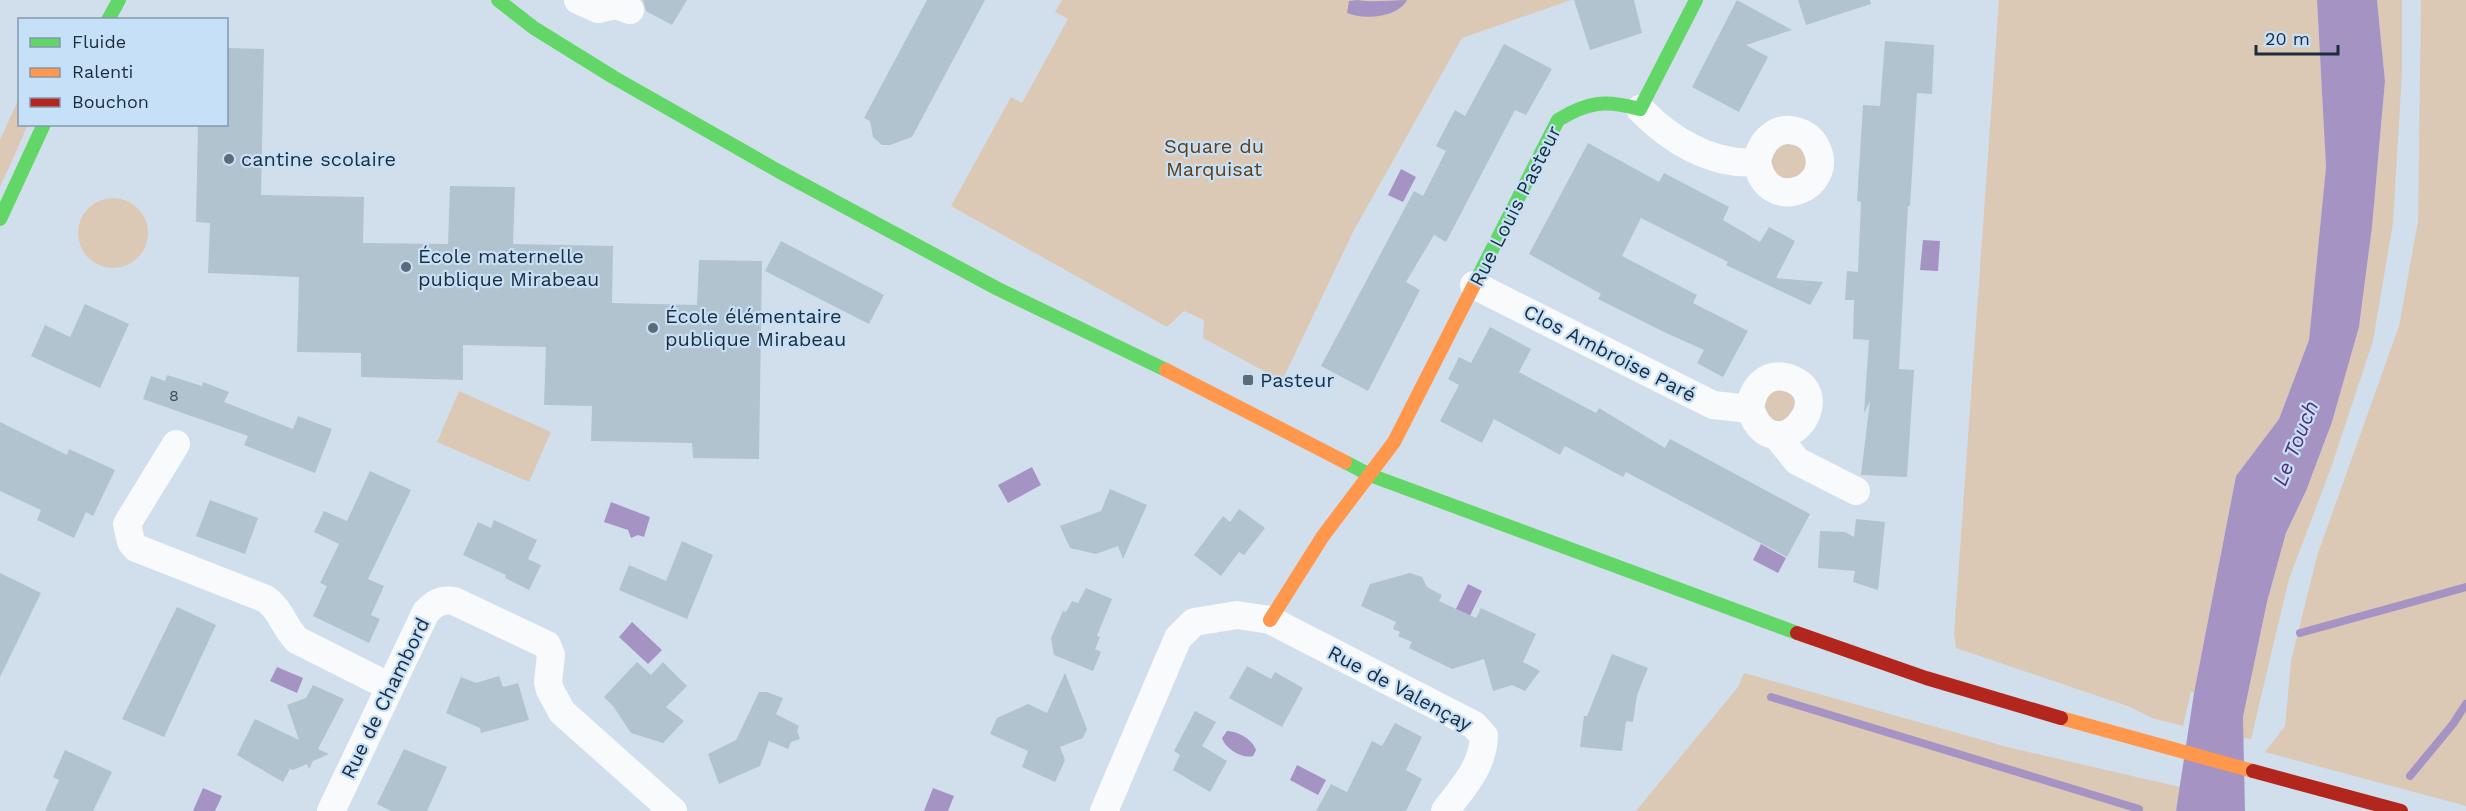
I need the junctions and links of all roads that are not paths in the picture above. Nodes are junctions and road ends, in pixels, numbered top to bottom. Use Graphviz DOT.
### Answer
graph roads {
  1 [pos="119,0"];
  2 [pos="498,0"];
  3 [pos="578,0"];
  4 [pos="1696,0"];
  5 [pos="630,10"];
  6 [pos="109,18"];
  7 [pos="1640,109"];
  8 [pos="43,126"];
  9 [pos="1757,162"];
  10 [pos="0,219"];
  11 [pos="1474,285"];
  12 [pos="1750,409"];
  13 [pos="1776,435"];
  14 [pos="176,444"];
  15 [pos="1370,475"];
  16 [pos="1856,491"];
  17 [pos="1270,620"];
  18 [pos="390,687"];
  19 [pos="331,811"];
  20 [pos="673,811"];
  21 [pos="1104,811"];
  22 [pos="1445,811"];
  23 [pos="2401,811"];
  1 -- 6 [label="main road"];
  2 -- 15 [label="main road"];
  3 -- 5 [label="street"];
  4 -- 7 [label="main road"];
  7 -- 9 [label="street"];
  7 -- 11 [label="main road, Rue Louis Pasteur"];
  8 -- 10 [label="main road"];
  11 -- 12 [label="street, Clos Ambroise Paré"];
  11 -- 15 [label="main road, Rue Louis Pasteur"];
  12 -- 13 [label="street"];
  12 -- 13 [label="street"];
  13 -- 16 [label="street"];
  14 -- 18 [label="street"];
  15 -- 17 [label="main road"];
  15 -- 23 [label="main road"];
  17 -- 21 [label="street"];
  17 -- 22 [label="street, Rue de Valençay"];
  18 -- 19 [label="street, Rue de Chambord"];
  18 -- 20 [label="street, Rue de Chambord"];
}
